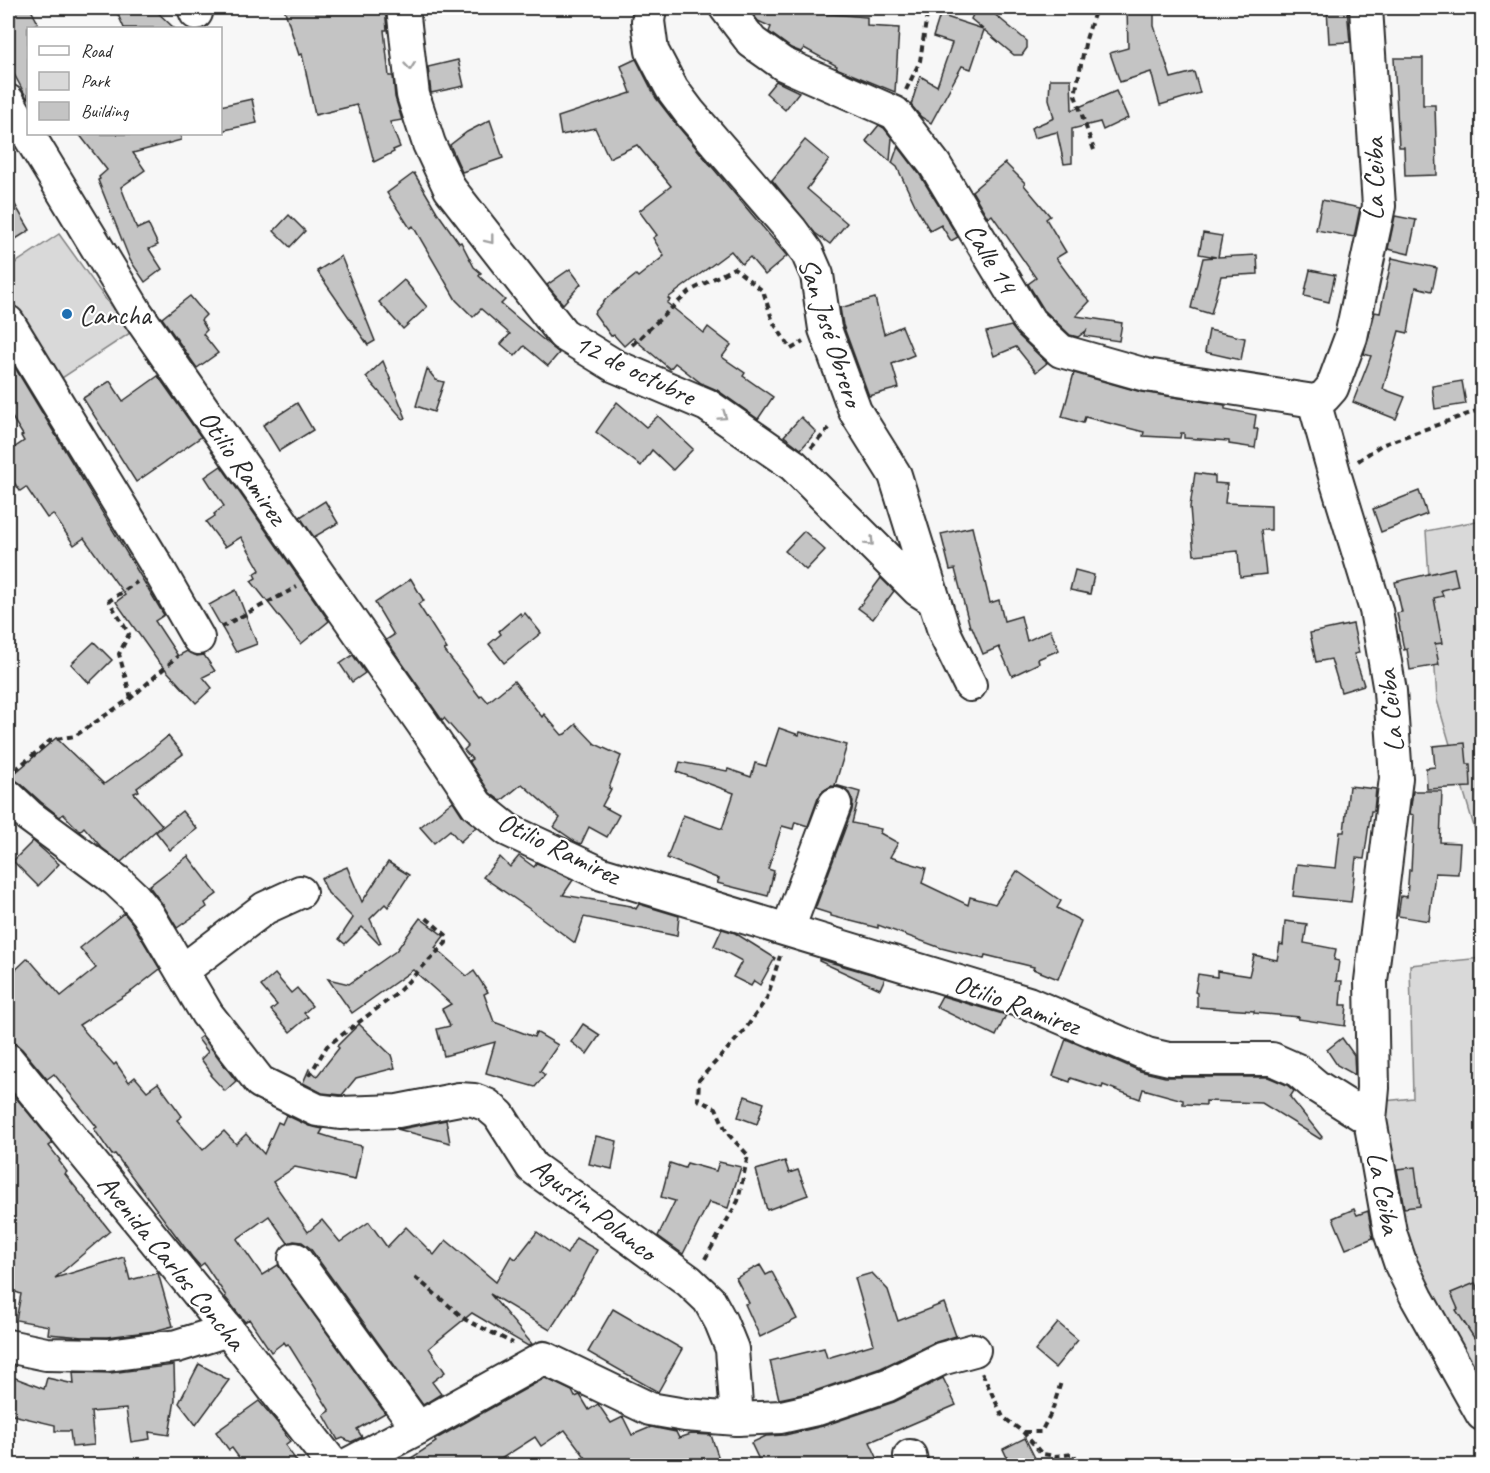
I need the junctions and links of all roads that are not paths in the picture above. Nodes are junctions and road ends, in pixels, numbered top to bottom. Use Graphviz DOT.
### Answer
graph roads {
  1 [pos="404,8"];
  2 [pos="650,8"];
  3 [pos="726,8"];
  4 [pos="1366,8"];
  5 [pos="12,119"];
  6 [pos="8,322"];
  7 [pos="1314,401"];
  8 [pos="934,600"];
  9 [pos="198,638"];
  10 [pos="970,686"];
  11 [pos="8,796"];
  12 [pos="835,804"];
  13 [pos="300,892"];
  14 [pos="788,929"];
  15 [pos="182,971"];
  16 [pos="8,1060"];
  17 [pos="1370,1120"];
  18 [pos="295,1259"];
  19 [pos="228,1330"];
  20 [pos="8,1346"];
  21 [pos="974,1350"];
  22 [pos="1482,1414"];
  23 [pos="737,1419"];
  24 [pos="418,1428"];
  25 [pos="334,1466"];
  26 [pos="345,1466"];
  1 -- 8 [label="street, 12 de octubre, one-way"];
  2 -- 8 [label="street, San José Obrero"];
  3 -- 7 [label="street, Calle 14"];
  4 -- 7 [label="street, La Ceiba"];
  5 -- 14 [label="street, Otilio Ramirez"];
  6 -- 9 [label="street"];
  7 -- 17 [label="street, La Ceiba"];
  8 -- 10 [label="street, San José Obrero"];
  11 -- 15 [label="street, Agustin Polanco"];
  12 -- 14 [label="street"];
  13 -- 15 [label="street"];
  14 -- 17 [label="street, Otilio Ramirez"];
  15 -- 23 [label="street, Agustin Polanco"];
  16 -- 19 [label="street, Avenida Carlos Concha"];
  17 -- 22 [label="street, La Ceiba"];
  18 -- 24 [label="street"];
  19 -- 20 [label="street"];
  19 -- 25 [label="street, Avenida Carlos Concha"];
  21 -- 23 [label="street"];
  23 -- 24 [label="street"];
  24 -- 26 [label="street"];
}
